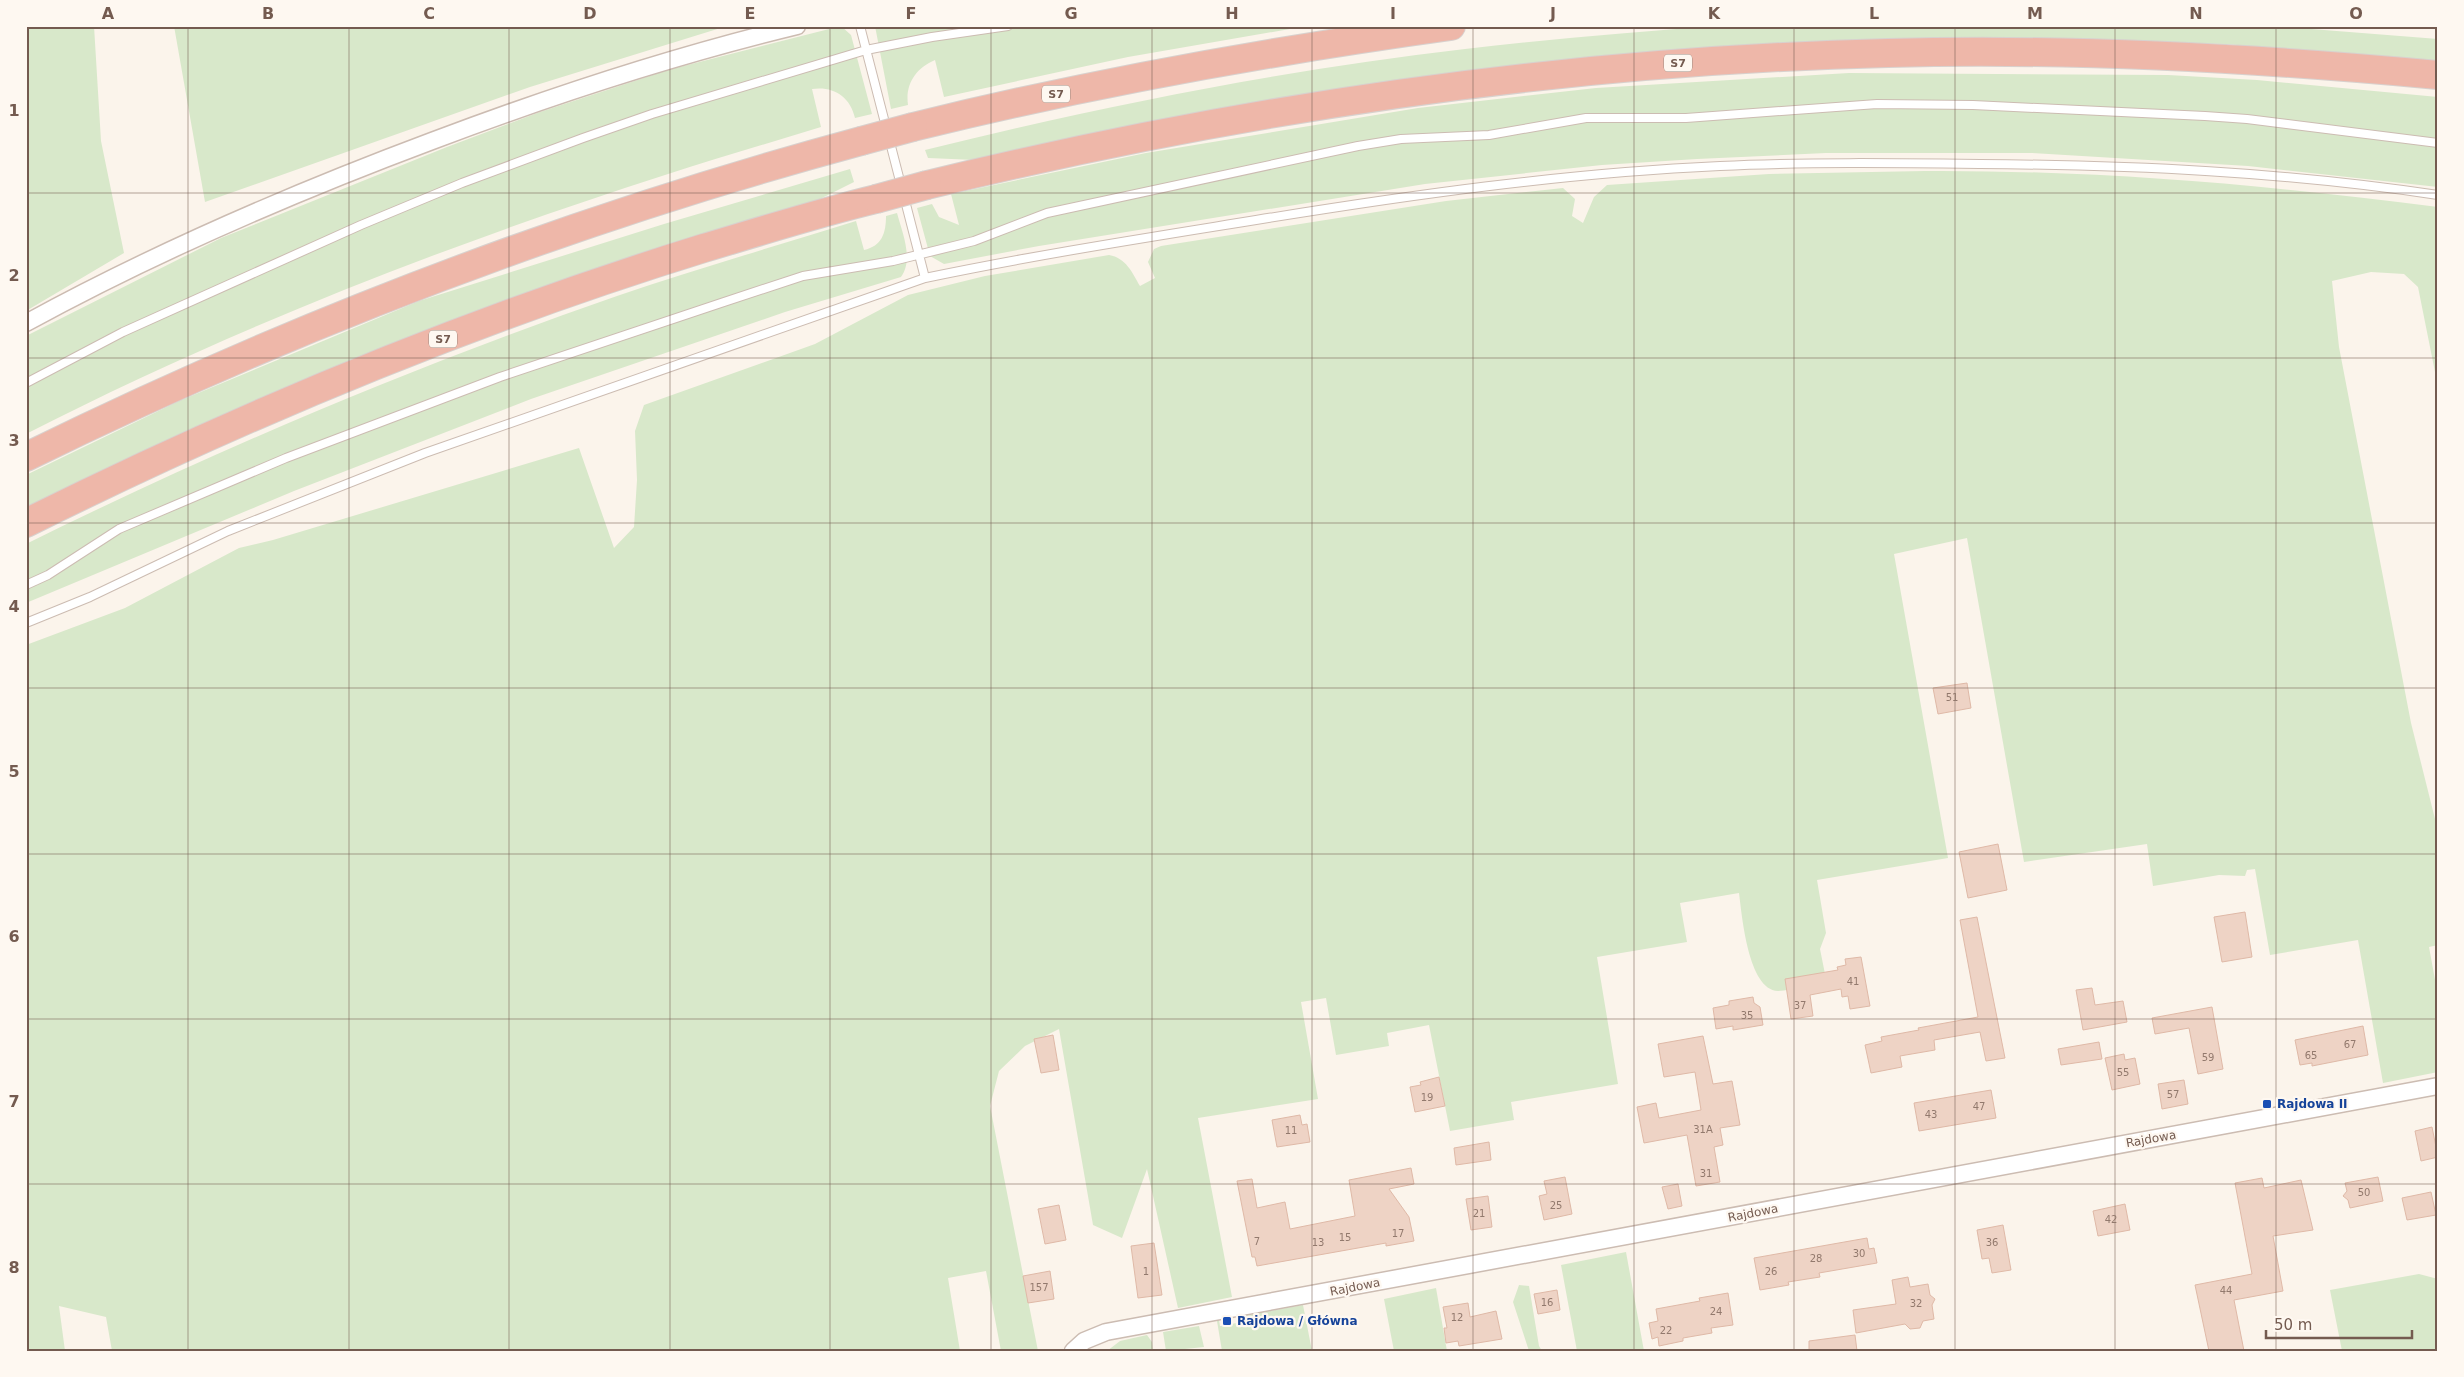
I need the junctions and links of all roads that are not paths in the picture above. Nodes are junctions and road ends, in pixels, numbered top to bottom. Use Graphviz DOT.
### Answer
graph roads {
  1 [pos="797,26"];
  2 [pos="860,26"];
  3 [pos="1008,26"];
  4 [pos="1451,26"];
  5 [pos="866,50"];
  6 [pos="2438,75"];
  7 [pos="2438,142"];
  8 [pos="2438,195"];
  9 [pos="919,254"];
  10 [pos="925,278"];
  11 [pos="26,323"];
  12 [pos="26,383"];
  13 [pos="26,457"];
  14 [pos="26,523"];
  15 [pos="26,585"];
  16 [pos="26,623"];
  17 [pos="2438,1086"];
  18 [pos="1073,1351"];
  1 -- 11 [label="street"];
  2 -- 5 [label="lane"];
  3 -- 5 [label="lane"];
  4 -- 13 [label="highway, S7, bridge"];
  5 -- 9 [label="lane"];
  5 -- 12 [label="lane"];
  6 -- 14 [label="highway, S7, bridge"];
  7 -- 9 [label="lane"];
  8 -- 10 [label="lane"];
  9 -- 10 [label="lane"];
  9 -- 15 [label="lane"];
  10 -- 16 [label="lane"];
  17 -- 18 [label="street, Rajdowa"];
}
